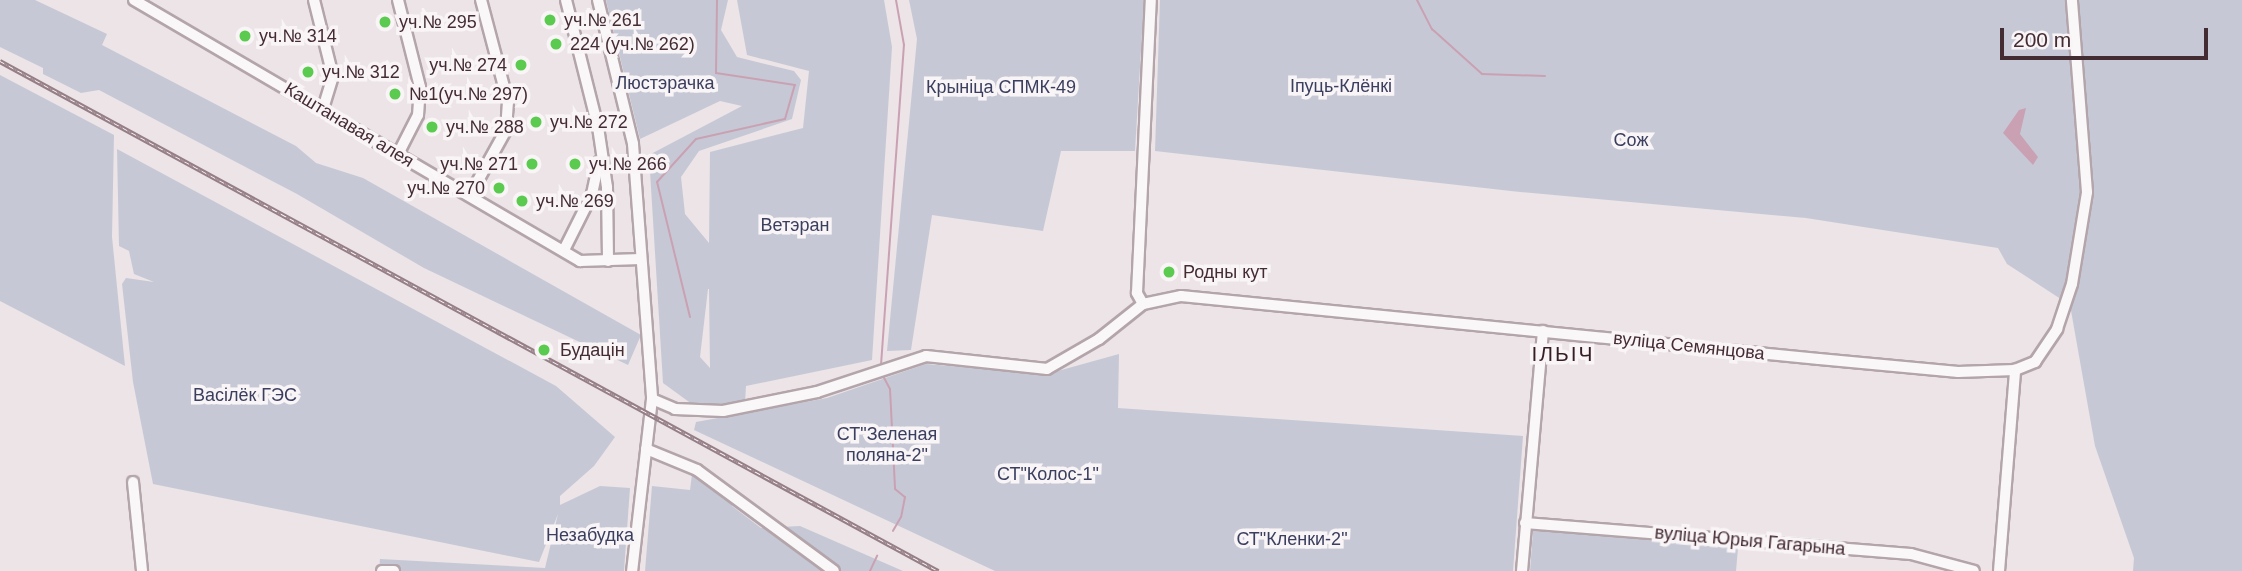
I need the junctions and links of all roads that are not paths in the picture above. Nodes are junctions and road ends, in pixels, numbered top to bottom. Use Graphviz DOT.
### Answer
graph roads {
  1 [pos="314,0"];
  2 [pos="398,0"];
  3 [pos="481,0"];
  4 [pos="566,0"];
  5 [pos="598,0"];
  6 [pos="1151,0"];
  7 [pos="2072,0"];
  8 [pos="140,1"];
  9 [pos="323,108"];
  10 [pos="601,148"];
  11 [pos="398,154"];
  12 [pos="470,195"];
  13 [pos="564,250"];
  14 [pos="641,259"];
  15 [pos="608,261"];
  16 [pos="1143,304"];
  17 [pos="1543,331"];
  18 [pos="2015,370"];
  19 [pos="652,399"];
  20 [pos="646,449"];
  21 [pos="133,482"];
  22 [pos="1525,523"];
  23 [pos="142,571"];
  24 [pos="382,571"];
  25 [pos="394,571"];
  26 [pos="632,571"];
  27 [pos="834,571"];
  28 [pos="1522,571"];
  29 [pos="1975,571"];
  30 [pos="1999,571"];
  1 -- 9 [label="street"];
  2 -- 11 [label="street"];
  3 -- 12 [label="street"];
  4 -- 10 [label="street"];
  5 -- 14 [label="street"];
  6 -- 16 [label="street"];
  7 -- 18 [label="street"];
  8 -- 9 [label="street, Каштанавая алея"];
  9 -- 11 [label="street, Каштанавая алея"];
  10 -- 13 [label="street"];
  10 -- 15 [label="street"];
  11 -- 12 [label="street, Каштанавая алея"];
  12 -- 13 [label="street, Каштанавая алея"];
  13 -- 15 [label="street, Каштанавая алея"];
  14 -- 15 [label="street, Каштанавая алея"];
  14 -- 19 [label="street"];
  16 -- 17 [label="street, вуліца Семянцова"];
  16 -- 19 [label="street, вуліца Семянцова"];
  17 -- 18 [label="street, вуліца Семянцова"];
  17 -- 22 [label="street"];
  18 -- 30 [label="street"];
  19 -- 20 [label="street"];
  20 -- 26 [label="street"];
  20 -- 27 [label="street"];
  21 -- 23 [label="street"];
  22 -- 28 [label="street"];
  22 -- 29 [label="street, вуліца Юрыя Гагарына"];
  24 -- 25 [label="street"];
}
